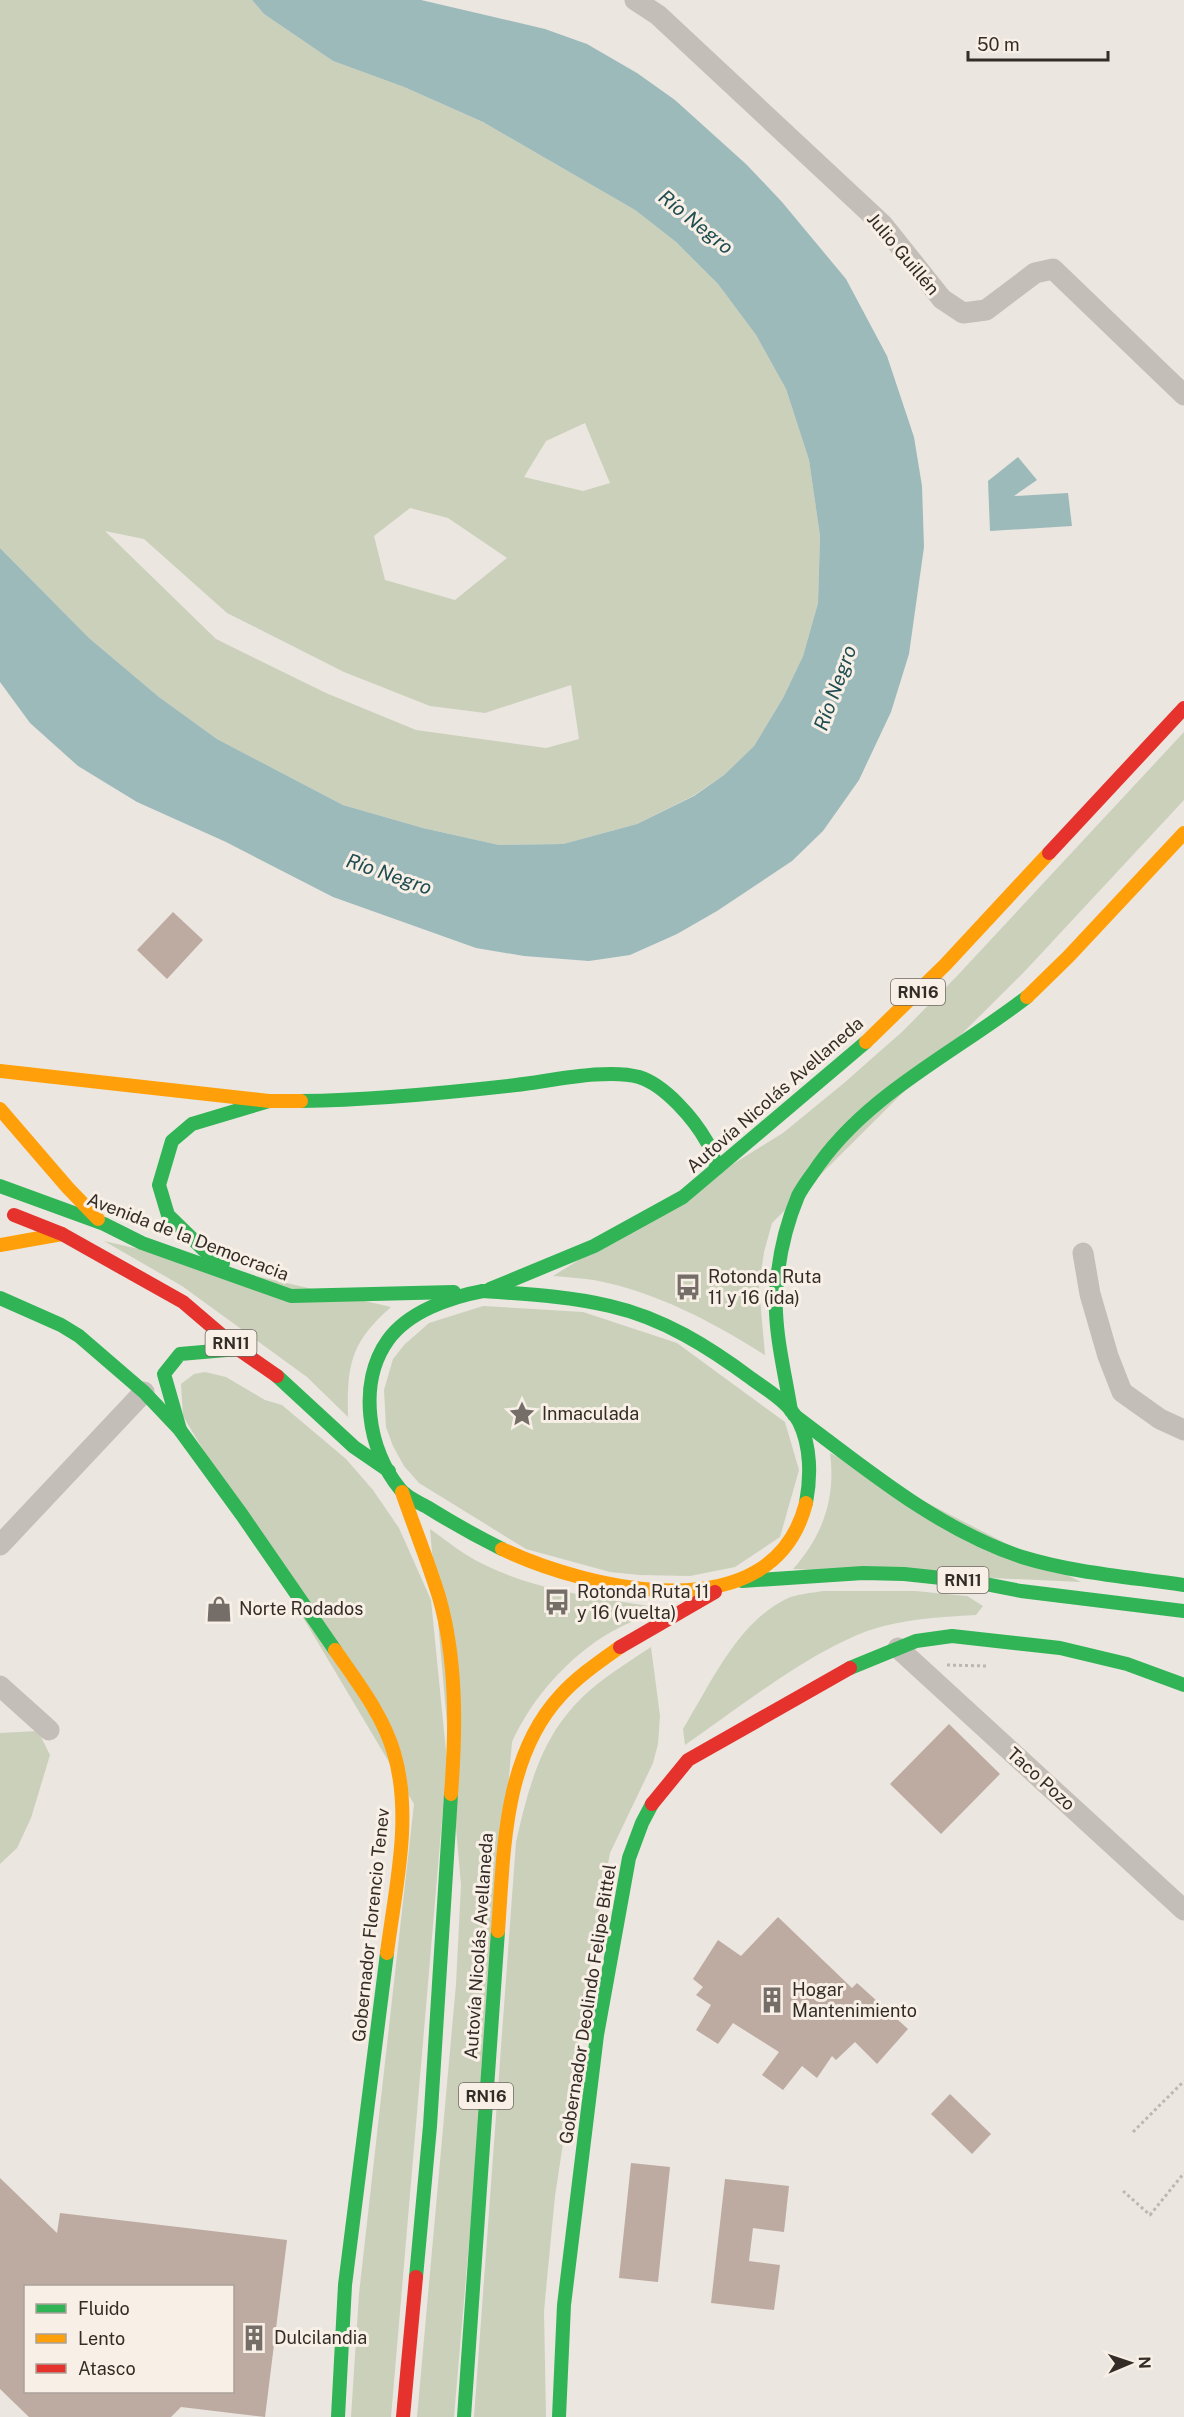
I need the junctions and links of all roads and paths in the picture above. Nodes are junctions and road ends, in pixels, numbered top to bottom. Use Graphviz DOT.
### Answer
graph roads {
  1 [pos="635,0"];
  2 [pos="1184,395"];
  3 [pos="1184,708"];
  4 [pos="1184,833"];
  5 [pos="0,1071"];
  6 [pos="268,1101"];
  7 [pos="0,1109"];
  8 [pos="717,1168"];
  9 [pos="0,1186"];
  10 [pos="0,1210"];
  11 [pos="104,1224"];
  12 [pos="62,1234"];
  13 [pos="0,1245"];
  14 [pos="1083,1252"];
  15 [pos="256,1282"];
  16 [pos="480,1292"];
  17 [pos="5,1300"];
  18 [pos="238,1349"];
  19 [pos="144,1392"];
  20 [pos="793,1413"];
  21 [pos="180,1430"];
  22 [pos="1184,1430"];
  23 [pos="389,1471"];
  24 [pos="402,1492"];
  25 [pos="0,1545"];
  26 [pos="1173,1571"];
  27 [pos="1139,1578"];
  28 [pos="736,1582"];
  29 [pos="1184,1585"];
  30 [pos="1184,1611"];
  31 [pos="898,1648"];
  32 [pos="916,1665"];
  33 [pos="996,1666"];
  34 [pos="1184,1685"];
  35 [pos="0,1686"];
  36 [pos="49,1730"];
  37 [pos="1184,1910"];
  38 [pos="1184,2081"];
  39 [pos="1133,2132"];
  40 [pos="1184,2174"];
  41 [pos="1123,2191"];
  42 [pos="338,2417"];
  43 [pos="403,2417"];
  44 [pos="464,2417"];
  45 [pos="560,2417"];
  1 -- 2 [label="street, Julio Guillén"];
  3 -- 8 [label="main road, Autovía Nicolás Avellaneda / RN16"];
  4 -- 20 [label="main road"];
  5 -- 6 [label="main road"];
  6 -- 8 [label="main road"];
  6 -- 15 [label="main road"];
  7 -- 11 [label="main road"];
  8 -- 16 [label="main road, Autovía Nicolás Avellaneda / RN16"];
  9 -- 11 [label="main road, Avenida de la Democracia / RN11"];
  10 -- 12 [label="main road, RN11"];
  11 -- 15 [label="main road, Avenida de la Democracia / RN11"];
  12 -- 13 [label="main road"];
  12 -- 18 [label="main road, RN11"];
  14 -- 22 [label="street"];
  15 -- 16 [label="main road, Avenida de la Democracia / RN11"];
  16 -- 20 [label="main road, RN11"];
  16 -- 23 [label="main road, RN11"];
  17 -- 19 [label="main road, Gobernador Florencio Tenev"];
  18 -- 21 [label="main road"];
  18 -- 23 [label="main road, RN11"];
  19 -- 21 [label="main road, Gobernador Florencio Tenev"];
  19 -- 25 [label="street"];
  20 -- 27 [label="main road, RN11"];
  20 -- 28 [label="main road, RN11"];
  21 -- 42 [label="main road, Gobernador Florencio Tenev"];
  23 -- 24 [label="main road, RN11"];
  24 -- 28 [label="main road, RN11"];
  24 -- 43 [label="main road, Autovía Nicolás Avellaneda / RN16"];
  26 -- 27 [label="main road"];
  27 -- 29 [label="main road, RN11"];
  28 -- 30 [label="main road, RN11"];
  28 -- 44 [label="main road, Autovía Nicolás Avellaneda / RN16"];
  31 -- 32 [label="street, Taco Pozo"];
  31 -- 34 [label="main road, Gobernador Deolindo Felipe Bittel"];
  31 -- 45 [label="main road, Gobernador Deolindo Felipe Bittel"];
  32 -- 33 [label="path"];
  32 -- 37 [label="street, Taco Pozo"];
  35 -- 36 [label="street"];
  38 -- 39 [label="path"];
  40 -- 41 [label="path"];
}
